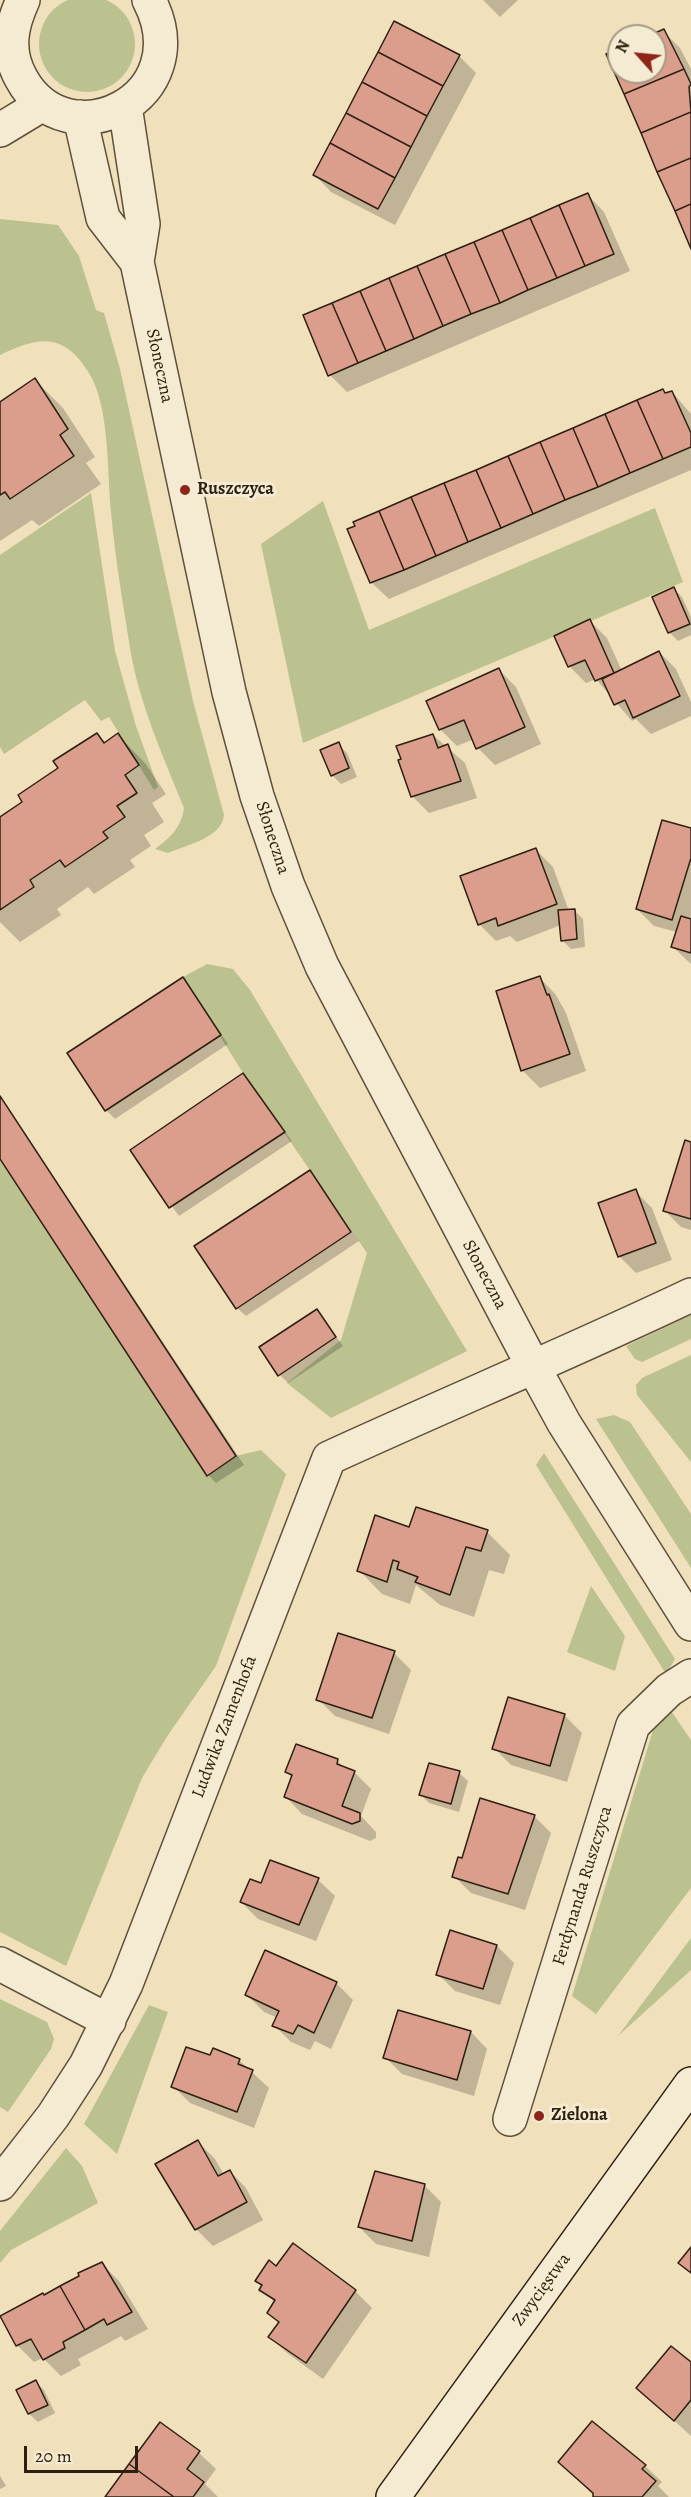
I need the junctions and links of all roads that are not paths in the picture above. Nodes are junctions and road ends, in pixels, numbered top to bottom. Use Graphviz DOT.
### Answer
graph roads {
  1 [pos="23,0"];
  2 [pos="162,6"];
  3 [pos="8,73"];
  4 [pos="43,104"];
  5 [pos="125,106"];
  6 [pos="80,117"];
  7 [pos="0,130"];
  8 [pos="137,262"];
  9 [pos="691,1295"];
  10 [pos="534,1368"];
  11 [pos="691,1624"];
  12 [pos="691,1676"];
  13 [pos="0,1964"];
  14 [pos="109,2021"];
  15 [pos="691,2084"];
  16 [pos="510,2119"];
  17 [pos="0,2184"];
  18 [pos="393,2497"];
  1 -- 3 [label="street"];
  2 -- 5 [label="street"];
  3 -- 4 [label="street"];
  4 -- 6 [label="street"];
  4 -- 7 [label="street"];
  5 -- 6 [label="street"];
  5 -- 8 [label="street, Słoneczna"];
  6 -- 8 [label="street, Słoneczna"];
  8 -- 10 [label="street, Słoneczna"];
  9 -- 10 [label="street"];
  10 -- 11 [label="street"];
  10 -- 14 [label="street, Ludwika Zamenhofa"];
  12 -- 16 [label="street, Ferdynanda Ruszczyca"];
  13 -- 14 [label="street"];
  14 -- 17 [label="street, Ludwika Zamenhofa"];
  15 -- 18 [label="street, Zwycięstwa"];
}
